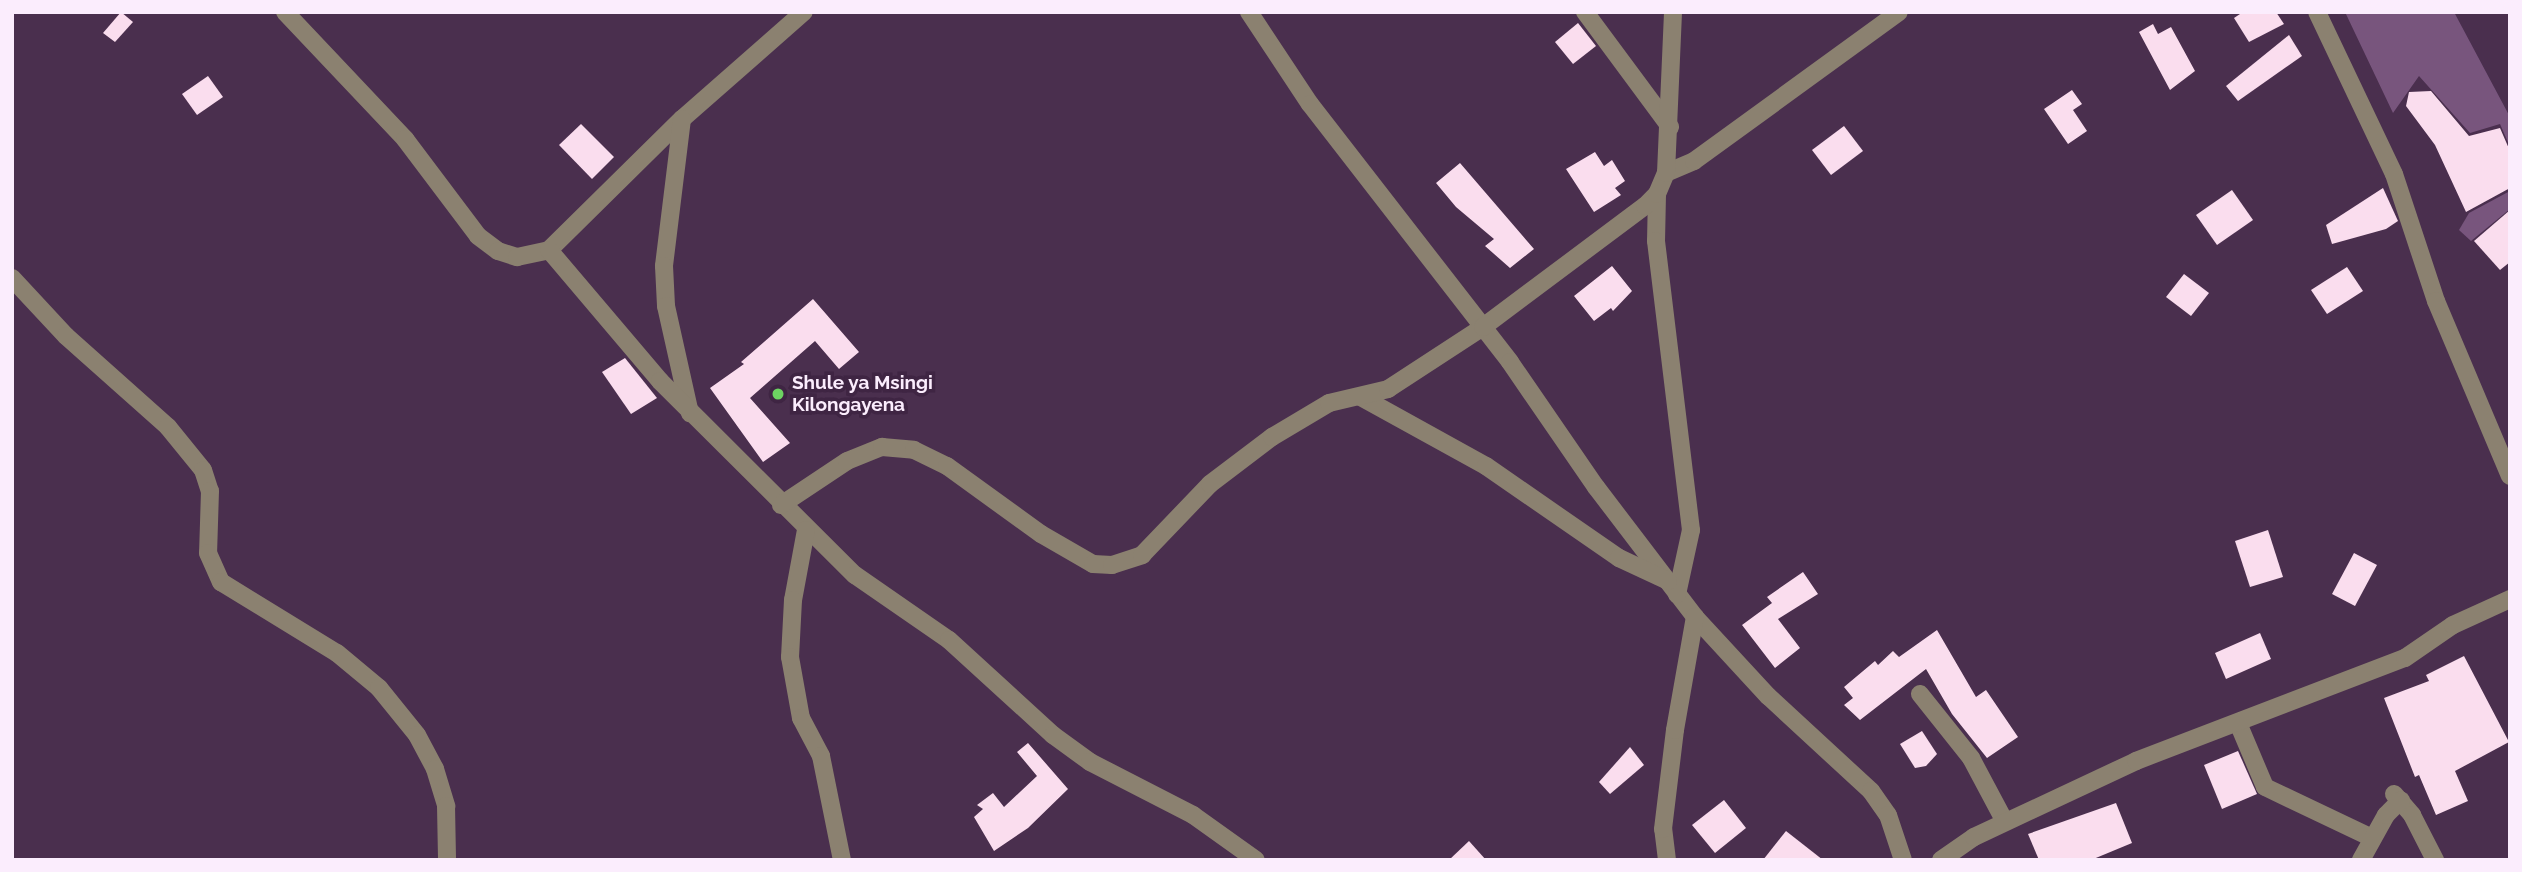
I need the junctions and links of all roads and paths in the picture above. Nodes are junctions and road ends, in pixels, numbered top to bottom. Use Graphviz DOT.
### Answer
graph roads {
  1 [pos="285,12"];
  2 [pos="804,12"];
  3 [pos="1249,12"];
  4 [pos="1585,12"];
  5 [pos="1673,12"];
  6 [pos="1899,12"];
  7 [pos="2317,12"];
  8 [pos="682,119"];
  9 [pos="1670,127"];
  10 [pos="1665,173"];
  11 [pos="1657,194"];
  12 [pos="549,250"];
  13 [pos="12,278"];
  14 [pos="1483,327"];
  15 [pos="1361,397"];
  16 [pos="690,413"];
  17 [pos="2510,476"];
  18 [pos="781,505"];
  19 [pos="806,530"];
  20 [pos="1673,588"];
  21 [pos="2510,599"];
  22 [pos="1695,617"];
  23 [pos="1920,694"];
  24 [pos="2238,723"];
  25 [pos="2005,822"];
  26 [pos="2372,838"];
  27 [pos="447,860"];
  28 [pos="842,860"];
  29 [pos="1255,860"];
  30 [pos="1667,860"];
  31 [pos="1903,860"];
  32 [pos="1941,860"];
  33 [pos="2361,860"];
  34 [pos="2435,860"];
  1 -- 12 [label="street"];
  2 -- 8 [label="street"];
  3 -- 14 [label="street"];
  4 -- 9 [label="street"];
  5 -- 9 [label="street"];
  6 -- 10 [label="street"];
  7 -- 17 [label="street"];
  8 -- 12 [label="street"];
  8 -- 16 [label="street"];
  9 -- 10 [label="street"];
  10 -- 11 [label="street"];
  11 -- 14 [label="street"];
  11 -- 20 [label="street"];
  12 -- 16 [label="street"];
  13 -- 27 [label="street"];
  14 -- 15 [label="street"];
  14 -- 20 [label="street"];
  15 -- 18 [label="street"];
  15 -- 20 [label="street"];
  16 -- 18 [label="street"];
  18 -- 19 [label="street"];
  19 -- 28 [label="street"];
  19 -- 29 [label="street"];
  20 -- 22 [label="street"];
  21 -- 24 [label="street"];
  22 -- 30 [label="street"];
  22 -- 31 [label="street"];
  23 -- 25 [label="street"];
  24 -- 25 [label="street"];
  24 -- 26 [label="street"];
  25 -- 32 [label="street"];
  26 -- 33 [label="street"];
  26 -- 34 [label="street"];
}
